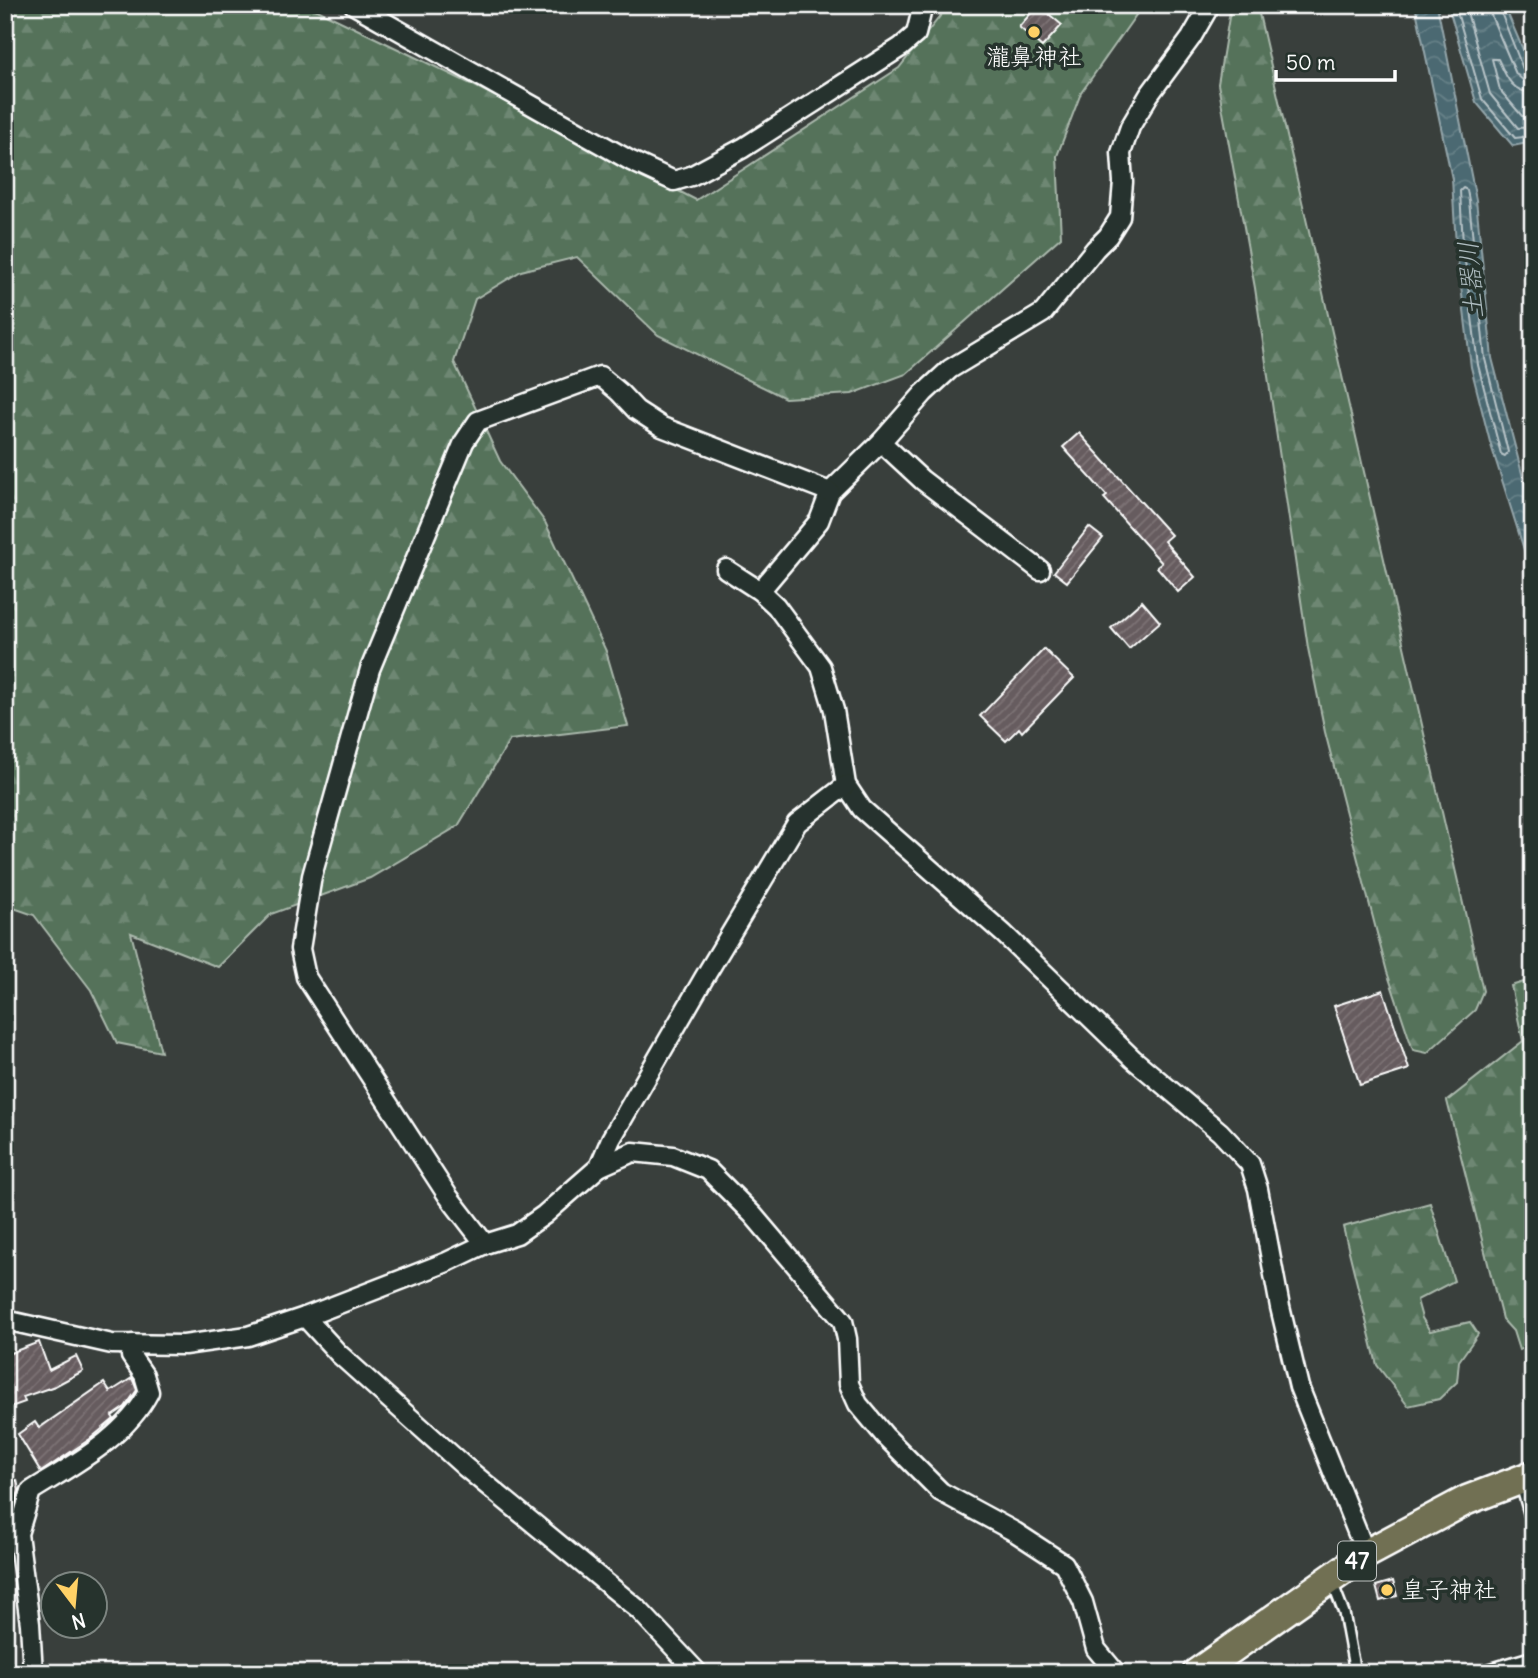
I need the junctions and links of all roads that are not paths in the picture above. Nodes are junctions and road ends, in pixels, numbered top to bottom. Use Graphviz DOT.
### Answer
graph roads {
  1 [pos="354,5"];
  2 [pos="923,5"];
  3 [pos="1210,5"];
  4 [pos="881,442"];
  5 [pos="830,492"];
  6 [pos="726,569"];
  7 [pos="1040,570"];
  8 [pos="760,590"];
  9 [pos="846,785"];
  10 [pos="599,1167"];
  11 [pos="485,1244"];
  12 [pos="305,1317"];
  13 [pos="8,1319"];
  14 [pos="133,1344"];
  15 [pos="1526,1477"];
  16 [pos="1533,1527"];
  17 [pos="1366,1555"];
  18 [pos="1331,1580"];
  19 [pos="1533,1656"];
  20 [pos="1354,1667"];
  21 [pos="33,1673"];
  22 [pos="698,1673"];
  23 [pos="1116,1673"];
  24 [pos="1197,1673"];
  25 [pos="1476,1673"];
  1 -- 2 [label="street"];
  3 -- 4 [label="street"];
  4 -- 5 [label="street"];
  4 -- 7 [label="street"];
  5 -- 8 [label="street"];
  5 -- 11 [label="street"];
  6 -- 8 [label="street"];
  8 -- 9 [label="street"];
  9 -- 10 [label="street"];
  9 -- 17 [label="street"];
  10 -- 11 [label="street"];
  10 -- 23 [label="street"];
  11 -- 12 [label="street"];
  12 -- 14 [label="street"];
  12 -- 22 [label="street"];
  13 -- 14 [label="street"];
  14 -- 21 [label="street"];
  15 -- 16 [label="lane"];
  15 -- 17 [label="main road, 47"];
  17 -- 18 [label="main road, 47"];
  18 -- 20 [label="lane"];
  18 -- 24 [label="main road, 47"];
  19 -- 25 [label="lane"];
}
